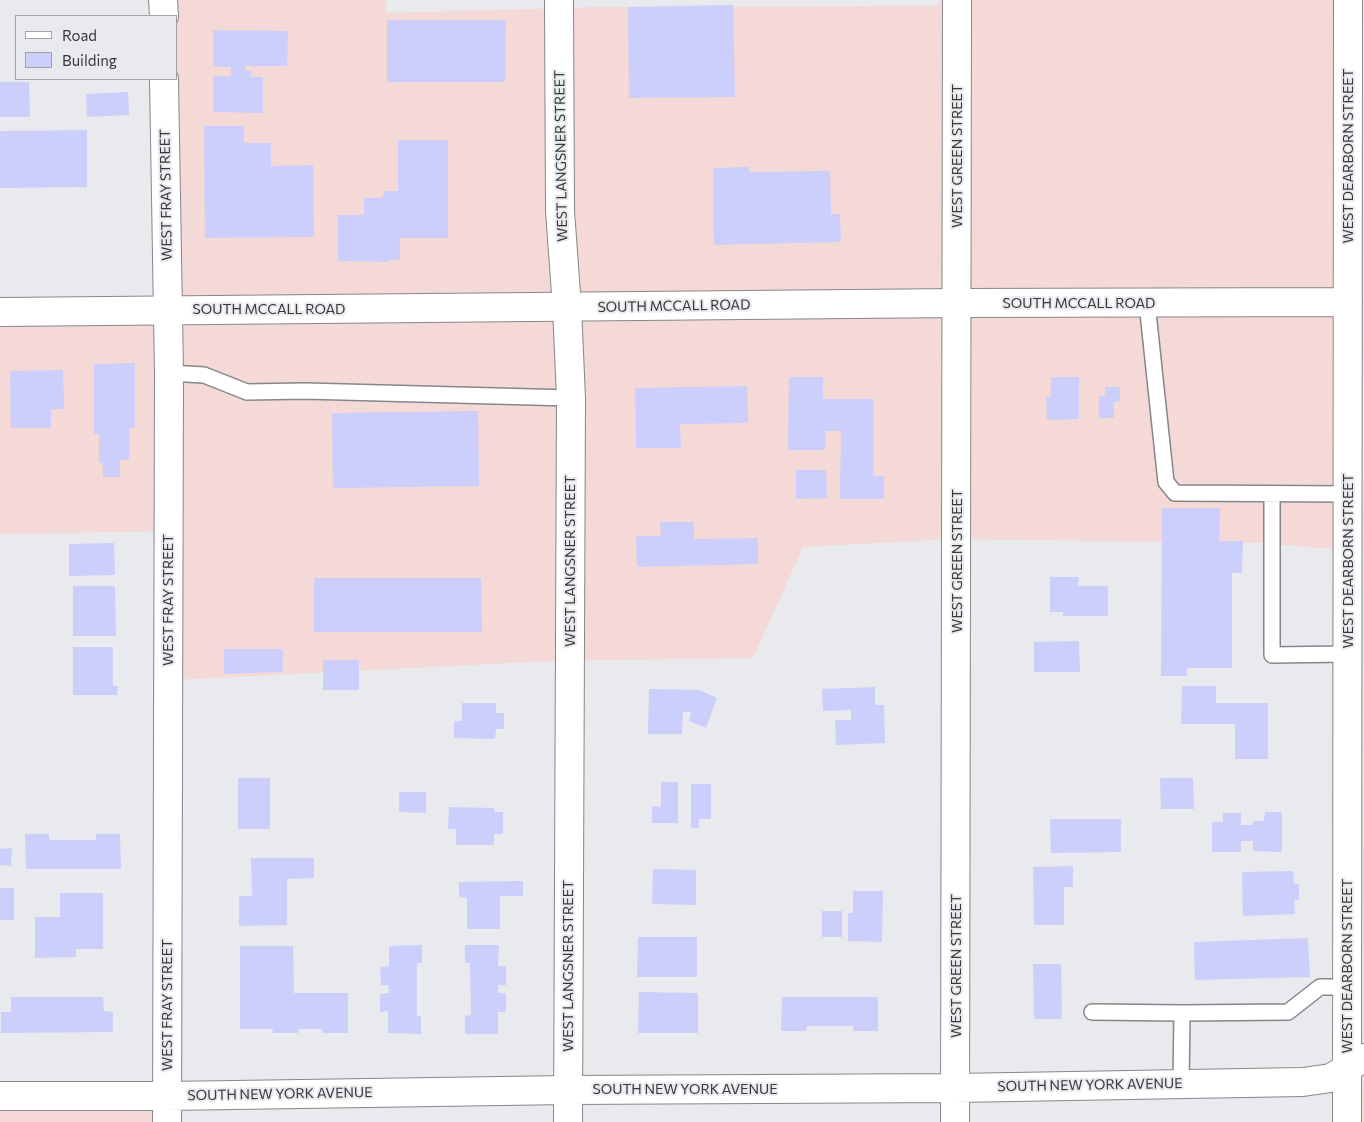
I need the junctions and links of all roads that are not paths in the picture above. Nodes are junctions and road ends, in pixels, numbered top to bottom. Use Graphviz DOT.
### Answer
graph roads {
  1 [pos="164,0"];
  2 [pos="559,0"];
  3 [pos="957,0"];
  4 [pos="1348,0"];
  5 [pos="164,15"];
  6 [pos="164,80"];
  7 [pos="1356,302"];
  8 [pos="958,303"];
  9 [pos="1147,303"];
  10 [pos="567,307"];
  11 [pos="168,310"];
  12 [pos="0,312"];
  13 [pos="168,373"];
  14 [pos="571,398"];
  15 [pos="1356,447"];
  16 [pos="1272,494"];
  17 [pos="1348,494"];
  18 [pos="1347,654"];
  19 [pos="1348,987"];
  20 [pos="1092,1012"];
  21 [pos="1182,1013"];
  22 [pos="1356,1063"];
  23 [pos="1181,1083"];
  24 [pos="955,1088"];
  25 [pos="568,1090"];
  26 [pos="0,1096"];
  27 [pos="167,1109"];
  28 [pos="568,1122"];
  29 [pos="956,1122"];
  30 [pos="1347,1122"];
  1 -- 5 [label="street"];
  2 -- 10 [label="street, WEST LANGSNER STREET"];
  3 -- 8 [label="street, WEST GREEN STREET"];
  4 -- 7 [label="street, WEST DEARBORN STREET"];
  6 -- 11 [label="street, WEST FRAY STREET"];
  7 -- 9 [label="street, SOUTH MCCALL ROAD"];
  7 -- 15 [label="street, WEST DEARBORN STREET"];
  8 -- 9 [label="street, SOUTH MCCALL ROAD"];
  8 -- 10 [label="street, SOUTH MCCALL ROAD"];
  8 -- 24 [label="street, WEST GREEN STREET"];
  9 -- 16 [label="lane"];
  10 -- 11 [label="street, SOUTH MCCALL ROAD"];
  10 -- 14 [label="street, WEST LANGSNER STREET"];
  11 -- 12 [label="street, SOUTH MCCALL ROAD"];
  11 -- 13 [label="street, WEST FRAY STREET"];
  13 -- 14 [label="lane"];
  13 -- 27 [label="street, WEST FRAY STREET"];
  14 -- 25 [label="street, WEST LANGSNER STREET"];
  15 -- 17 [label="street, WEST DEARBORN STREET"];
  16 -- 17 [label="lane"];
  16 -- 18 [label="lane"];
  17 -- 18 [label="street, WEST DEARBORN STREET"];
  18 -- 19 [label="street, WEST DEARBORN STREET"];
  19 -- 21 [label="lane"];
  19 -- 22 [label="street, WEST DEARBORN STREET"];
  20 -- 21 [label="lane"];
  21 -- 23 [label="lane"];
  22 -- 23 [label="street, SOUTH NEW YORK AVENUE"];
  22 -- 30 [label="street, WEST DEARBORN STREET"];
  23 -- 24 [label="street, SOUTH NEW YORK AVENUE"];
  24 -- 25 [label="street, SOUTH NEW YORK AVENUE"];
  24 -- 29 [label="street, WEST GREEN STREET"];
  25 -- 27 [label="street, SOUTH NEW YORK AVENUE"];
  25 -- 28 [label="street, WEST LANGSNER STREET"];
  26 -- 27 [label="street, SOUTH NEW YORK AVENUE"];
}
